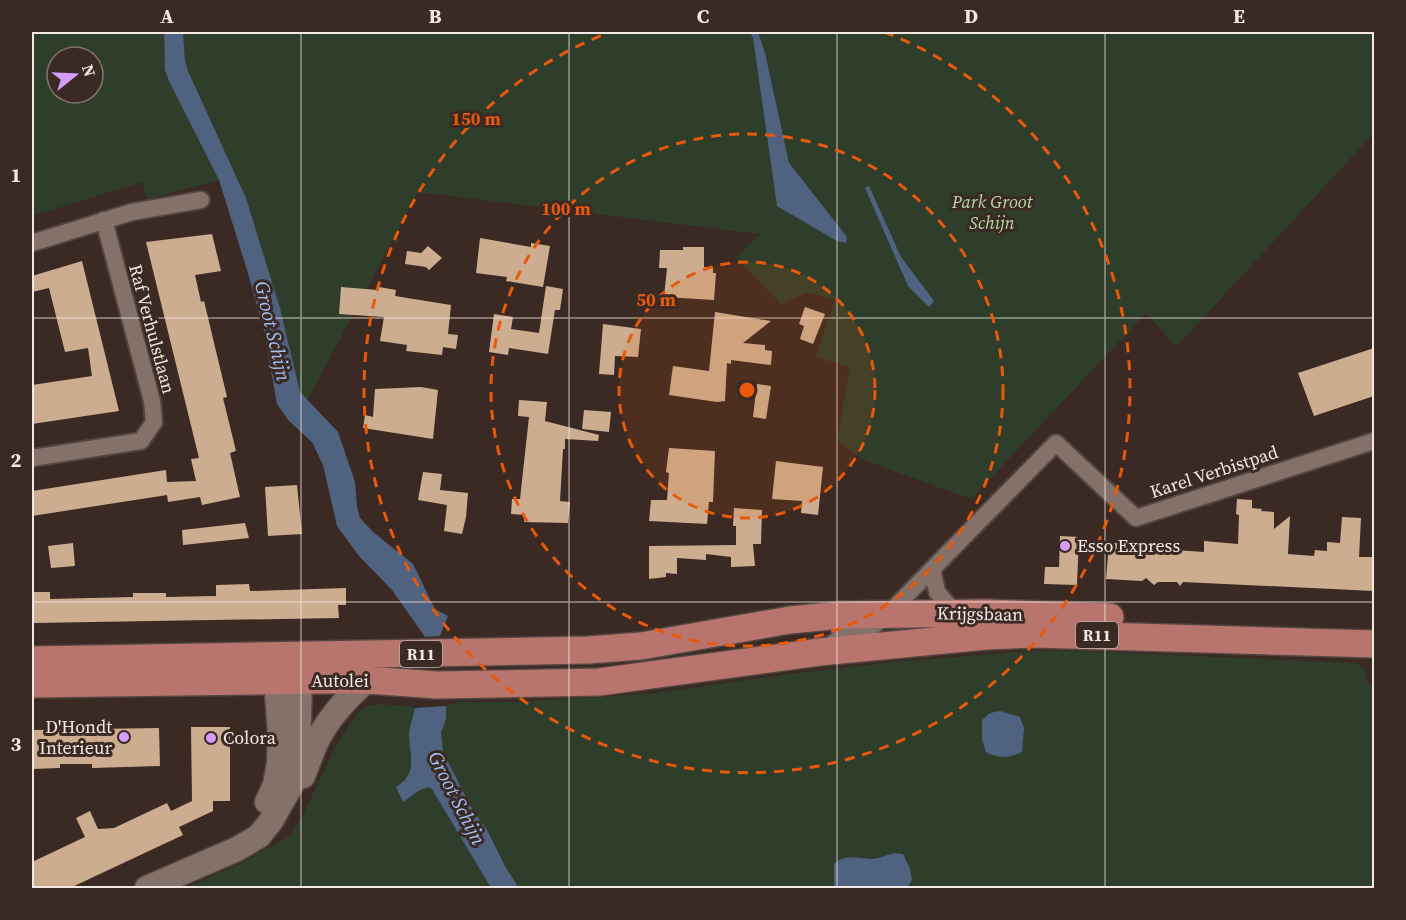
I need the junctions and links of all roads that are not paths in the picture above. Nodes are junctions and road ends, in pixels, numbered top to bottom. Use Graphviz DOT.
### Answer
graph roads {
  1 [pos="201,200"];
  2 [pos="104,220"];
  3 [pos="32,243"];
  4 [pos="1374,441"];
  5 [pos="32,458"];
  6 [pos="932,569"];
  7 [pos="889,613"];
  8 [pos="955,613"];
  9 [pos="1374,627"];
  10 [pos="1374,644"];
  11 [pos="588,650"];
  12 [pos="820,652"];
  13 [pos="288,656"];
  14 [pos="32,660"];
  15 [pos="648,676"];
  16 [pos="367,680"];
  17 [pos="288,681"];
  18 [pos="32,684"];
  19 [pos="292,784"];
  20 [pos="215,858"];
  21 [pos="147,888"];
  1 -- 2 [label="street"];
  2 -- 3 [label="street"];
  2 -- 5 [label="street, Raf Verhulstlaan"];
  4 -- 6 [label="street, Karel Verbistpad"];
  6 -- 7 [label="street"];
  6 -- 8 [label="street"];
  7 -- 8 [label="main road, Krijgsbaan / R11"];
  7 -- 11 [label="main road, Krijgsbaan / R11"];
  7 -- 12 [label="street"];
  8 -- 9 [label="main road, Krijgsbaan / R11"];
  10 -- 12 [label="main road, Krijgsbaan / R11"];
  11 -- 13 [label="main road, Autolei / R11"];
  12 -- 15 [label="main road, Krijgsbaan / R11"];
  13 -- 14 [label="main road, Autolei / R11"];
  13 -- 17 [label="street"];
  15 -- 16 [label="main road, Autolei / R11"];
  16 -- 17 [label="main road, Autolei / R11"];
  16 -- 19 [label="street"];
  17 -- 18 [label="main road, Autolei / R11"];
  17 -- 19 [label="street"];
  17 -- 20 [label="street"];
  19 -- 20 [label="street"];
  20 -- 21 [label="street"];
}
